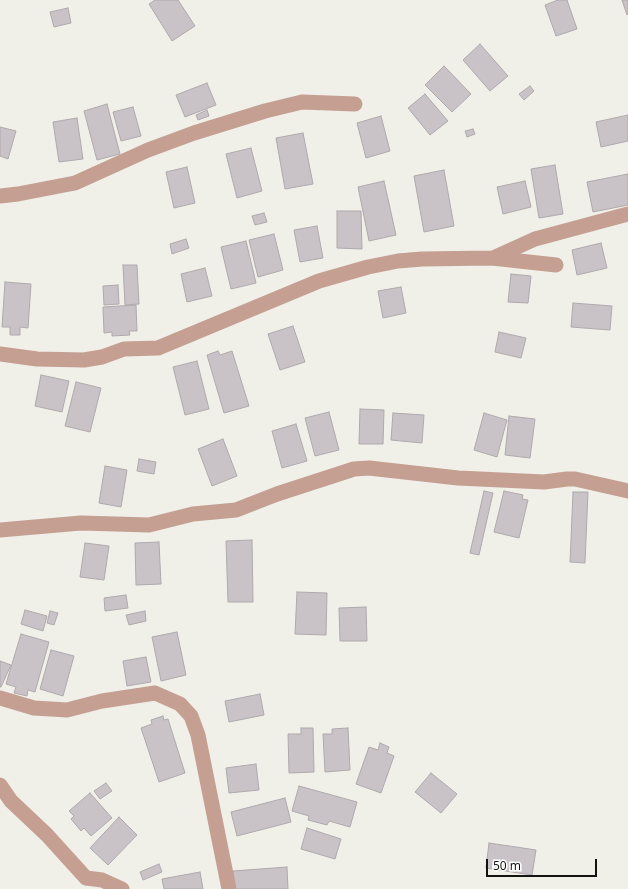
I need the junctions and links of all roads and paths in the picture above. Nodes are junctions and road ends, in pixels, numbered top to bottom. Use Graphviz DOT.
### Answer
graph roads {
  1 [pos="355,104"];
  2 [pos="0,196"];
  3 [pos="628,214"];
  4 [pos="492,258"];
  5 [pos="556,265"];
  6 [pos="0,354"];
  7 [pos="628,492"];
  8 [pos="0,530"];
  9 [pos="0,698"];
  10 [pos="0,785"];
  11 [pos="122,889"];
  12 [pos="229,889"];
  1 -- 2 [label="street"];
  3 -- 4 [label="street"];
  4 -- 5 [label="street"];
  4 -- 6 [label="street"];
  7 -- 8 [label="street"];
  9 -- 12 [label="street"];
  10 -- 11 [label="street"];
}
